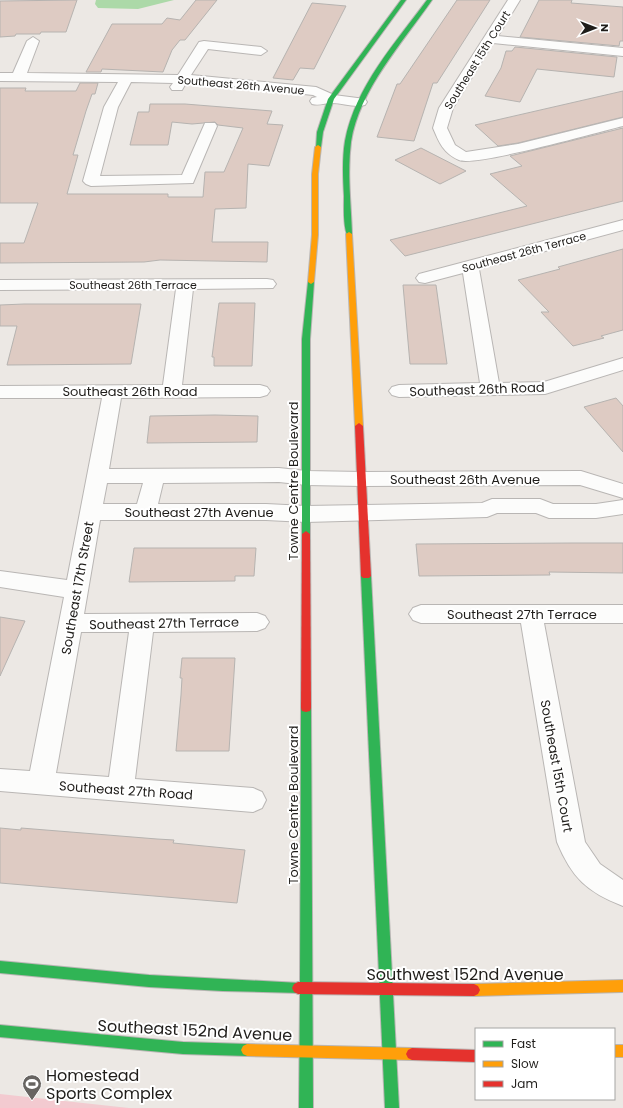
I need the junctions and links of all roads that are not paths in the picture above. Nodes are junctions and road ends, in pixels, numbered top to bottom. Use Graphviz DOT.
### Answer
graph roads {
  1 [pos="404,0"];
  2 [pos="430,0"];
  3 [pos="514,0"];
  4 [pos="489,39"];
  5 [pos="33,41"];
  6 [pos="261,51"];
  7 [pos="623,52"];
  8 [pos="19,76"];
  9 [pos="0,77"];
  10 [pos="126,79"];
  11 [pos="179,83"];
  12 [pos="331,99"];
  13 [pos="360,102"];
  14 [pos="623,122"];
  15 [pos="210,126"];
  16 [pos="623,225"];
  17 [pos="470,266"];
  18 [pos="425,278"];
  19 [pos="185,284"];
  20 [pos="267,284"];
  21 [pos="0,285"];
  22 [pos="623,364"];
  23 [pos="491,390"];
  24 [pos="114,391"];
  25 [pos="172,391"];
  26 [pos="260,391"];
  27 [pos="399,391"];
  28 [pos="0,393"];
  29 [pos="98,476"];
  30 [pos="154,476"];
  31 [pos="306,478"];
  32 [pos="362,479"];
  33 [pos="623,491"];
  34 [pos="623,507"];
  35 [pos="91,512"];
  36 [pos="147,512"];
  37 [pos="364,512"];
  38 [pos="306,514"];
  39 [pos="0,579"];
  40 [pos="77,590"];
  41 [pos="422,614"];
  42 [pos="531,614"];
  43 [pos="623,614"];
  44 [pos="257,622"];
  45 [pos="142,623"];
  46 [pos="71,624"];
  47 [pos="0,780"];
  48 [pos="41,784"];
  49 [pos="121,789"];
  50 [pos="253,800"];
  51 [pos="623,893"];
  52 [pos="0,967"];
  53 [pos="623,986"];
  54 [pos="306,988"];
  55 [pos="387,990"];
  56 [pos="0,1030"];
  57 [pos="307,1051"];
  58 [pos="388,1053"];
  59 [pos="475,1056"];
  60 [pos="306,1108"];
  61 [pos="392,1108"];
  1 -- 12 [label="street, Towne Centre Boulevard"];
  2 -- 13 [label="street"];
  3 -- 4 [label="street, Southeast 15th Court"];
  4 -- 7 [label="street"];
  4 -- 14 [label="street, Southeast 15th Court"];
  5 -- 8 [label="street"];
  6 -- 11 [label="street"];
  8 -- 9 [label="street, Southeast 26th Avenue"];
  8 -- 10 [label="street, Southeast 26th Avenue"];
  10 -- 11 [label="street, Southeast 26th Avenue"];
  10 -- 15 [label="street"];
  11 -- 12 [label="street, Southeast 26th Avenue"];
  12 -- 13 [label="street, Southeast 26th Avenue"];
  12 -- 31 [label="street, Towne Centre Boulevard"];
  13 -- 32 [label="street"];
  16 -- 17 [label="street, Southeast 26th Terrace"];
  17 -- 18 [label="street, Southeast 26th Terrace"];
  17 -- 23 [label="street"];
  19 -- 20 [label="street, Southeast 26th Terrace"];
  19 -- 21 [label="street, Southeast 26th Terrace"];
  19 -- 25 [label="street"];
  22 -- 23 [label="street, Southeast 26th Road"];
  23 -- 27 [label="street, Southeast 26th Road"];
  24 -- 25 [label="street, Southeast 26th Road"];
  24 -- 28 [label="street, Southeast 26th Road"];
  24 -- 29 [label="street, Southeast 17th Street"];
  25 -- 26 [label="street, Southeast 26th Road"];
  29 -- 30 [label="street"];
  29 -- 35 [label="street, Southeast 17th Street"];
  30 -- 31 [label="street"];
  30 -- 36 [label="street"];
  31 -- 32 [label="street, Southeast 26th Avenue"];
  31 -- 38 [label="street, Towne Centre Boulevard"];
  32 -- 33 [label="street, Southeast 26th Avenue"];
  32 -- 37 [label="street"];
  34 -- 37 [label="street"];
  35 -- 36 [label="street, Southeast 27th Avenue"];
  35 -- 40 [label="street, Southeast 17th Street"];
  36 -- 38 [label="street, Southeast 27th Avenue"];
  37 -- 38 [label="street"];
  37 -- 55 [label="street"];
  38 -- 54 [label="street, Towne Centre Boulevard"];
  39 -- 40 [label="street"];
  40 -- 46 [label="street, Southeast 17th Street"];
  41 -- 42 [label="street, Southeast 27th Terrace"];
  42 -- 43 [label="street, Southeast 27th Terrace"];
  42 -- 51 [label="street, Southeast 15th Court"];
  44 -- 45 [label="street, Southeast 27th Terrace"];
  45 -- 46 [label="street, Southeast 27th Terrace"];
  45 -- 49 [label="street"];
  46 -- 48 [label="street, Southeast 17th Street"];
  47 -- 48 [label="street, Southeast 27th Road"];
  48 -- 49 [label="street, Southeast 27th Road"];
  49 -- 50 [label="street, Southeast 27th Road"];
  52 -- 54 [label="street"];
  53 -- 55 [label="street, Southwest 152nd Avenue"];
  54 -- 55 [label="street, Southwest 152nd Avenue"];
  54 -- 57 [label="street, Towne Centre Boulevard"];
  55 -- 58 [label="street"];
  56 -- 57 [label="street, Southeast 152nd Avenue"];
  57 -- 58 [label="street, Southeast 152nd Avenue"];
  57 -- 60 [label="street, Towne Centre Boulevard"];
  58 -- 59 [label="street"];
  58 -- 61 [label="street"];
}
